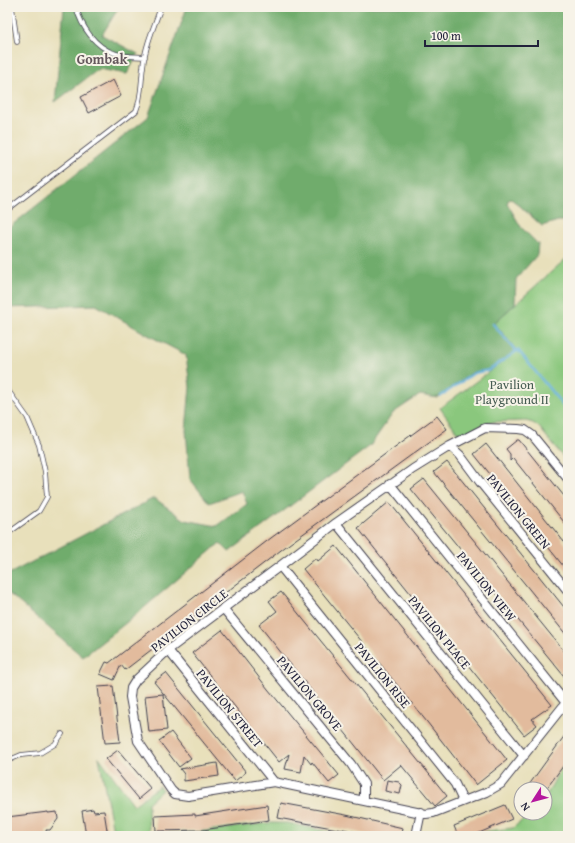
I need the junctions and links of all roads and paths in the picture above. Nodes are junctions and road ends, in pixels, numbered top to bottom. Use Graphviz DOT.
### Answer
graph roads {
  1 [pos="12,7"];
  2 [pos="76,7"];
  3 [pos="161,7"];
  4 [pos="17,42"];
  5 [pos="145,57"];
  6 [pos="7,210"];
  7 [pos="7,389"];
  8 [pos="450,446"];
  9 [pos="568,479"];
  10 [pos="390,484"];
  11 [pos="336,523"];
  12 [pos="7,534"];
  13 [pos="280,566"];
  14 [pos="568,591"];
  15 [pos="223,608"];
  16 [pos="168,650"];
  17 [pos="567,701"];
  18 [pos="62,734"];
  19 [pos="524,756"];
  20 [pos="7,761"];
  21 [pos="274,782"];
  22 [pos="364,800"];
  23 [pos="463,801"];
  24 [pos="422,812"];
  25 [pos="416,836"];
  1 -- 4 [label="lane"];
  2 -- 5 [label="lane"];
  3 -- 5 [label="lane"];
  5 -- 6 [label="lane"];
  7 -- 12 [label="lane"];
  8 -- 9 [label="street, PAVILION CIRCLE"];
  8 -- 10 [label="street, PAVILION CIRCLE"];
  8 -- 14 [label="street, PAVILION GREEN"];
  10 -- 11 [label="street, PAVILION CIRCLE"];
  10 -- 17 [label="street, PAVILION VIEW"];
  11 -- 13 [label="street, PAVILION CIRCLE"];
  11 -- 19 [label="street, PAVILION PLACE"];
  13 -- 15 [label="street, PAVILION CIRCLE"];
  13 -- 23 [label="street, PAVILION RISE"];
  15 -- 16 [label="street, PAVILION CIRCLE"];
  15 -- 22 [label="street, PAVILION GROVE"];
  16 -- 21 [label="street, PAVILION STREET"];
  16 -- 21 [label="street, PAVILION CIRCLE"];
  17 -- 19 [label="street, PAVILION CIRCLE"];
  18 -- 20 [label="lane"];
  19 -- 23 [label="street, PAVILION CIRCLE"];
  21 -- 22 [label="street, PAVILION CIRCLE"];
  22 -- 24 [label="street, PAVILION CIRCLE"];
  23 -- 24 [label="street, PAVILION CIRCLE"];
  24 -- 25 [label="street"];
}
